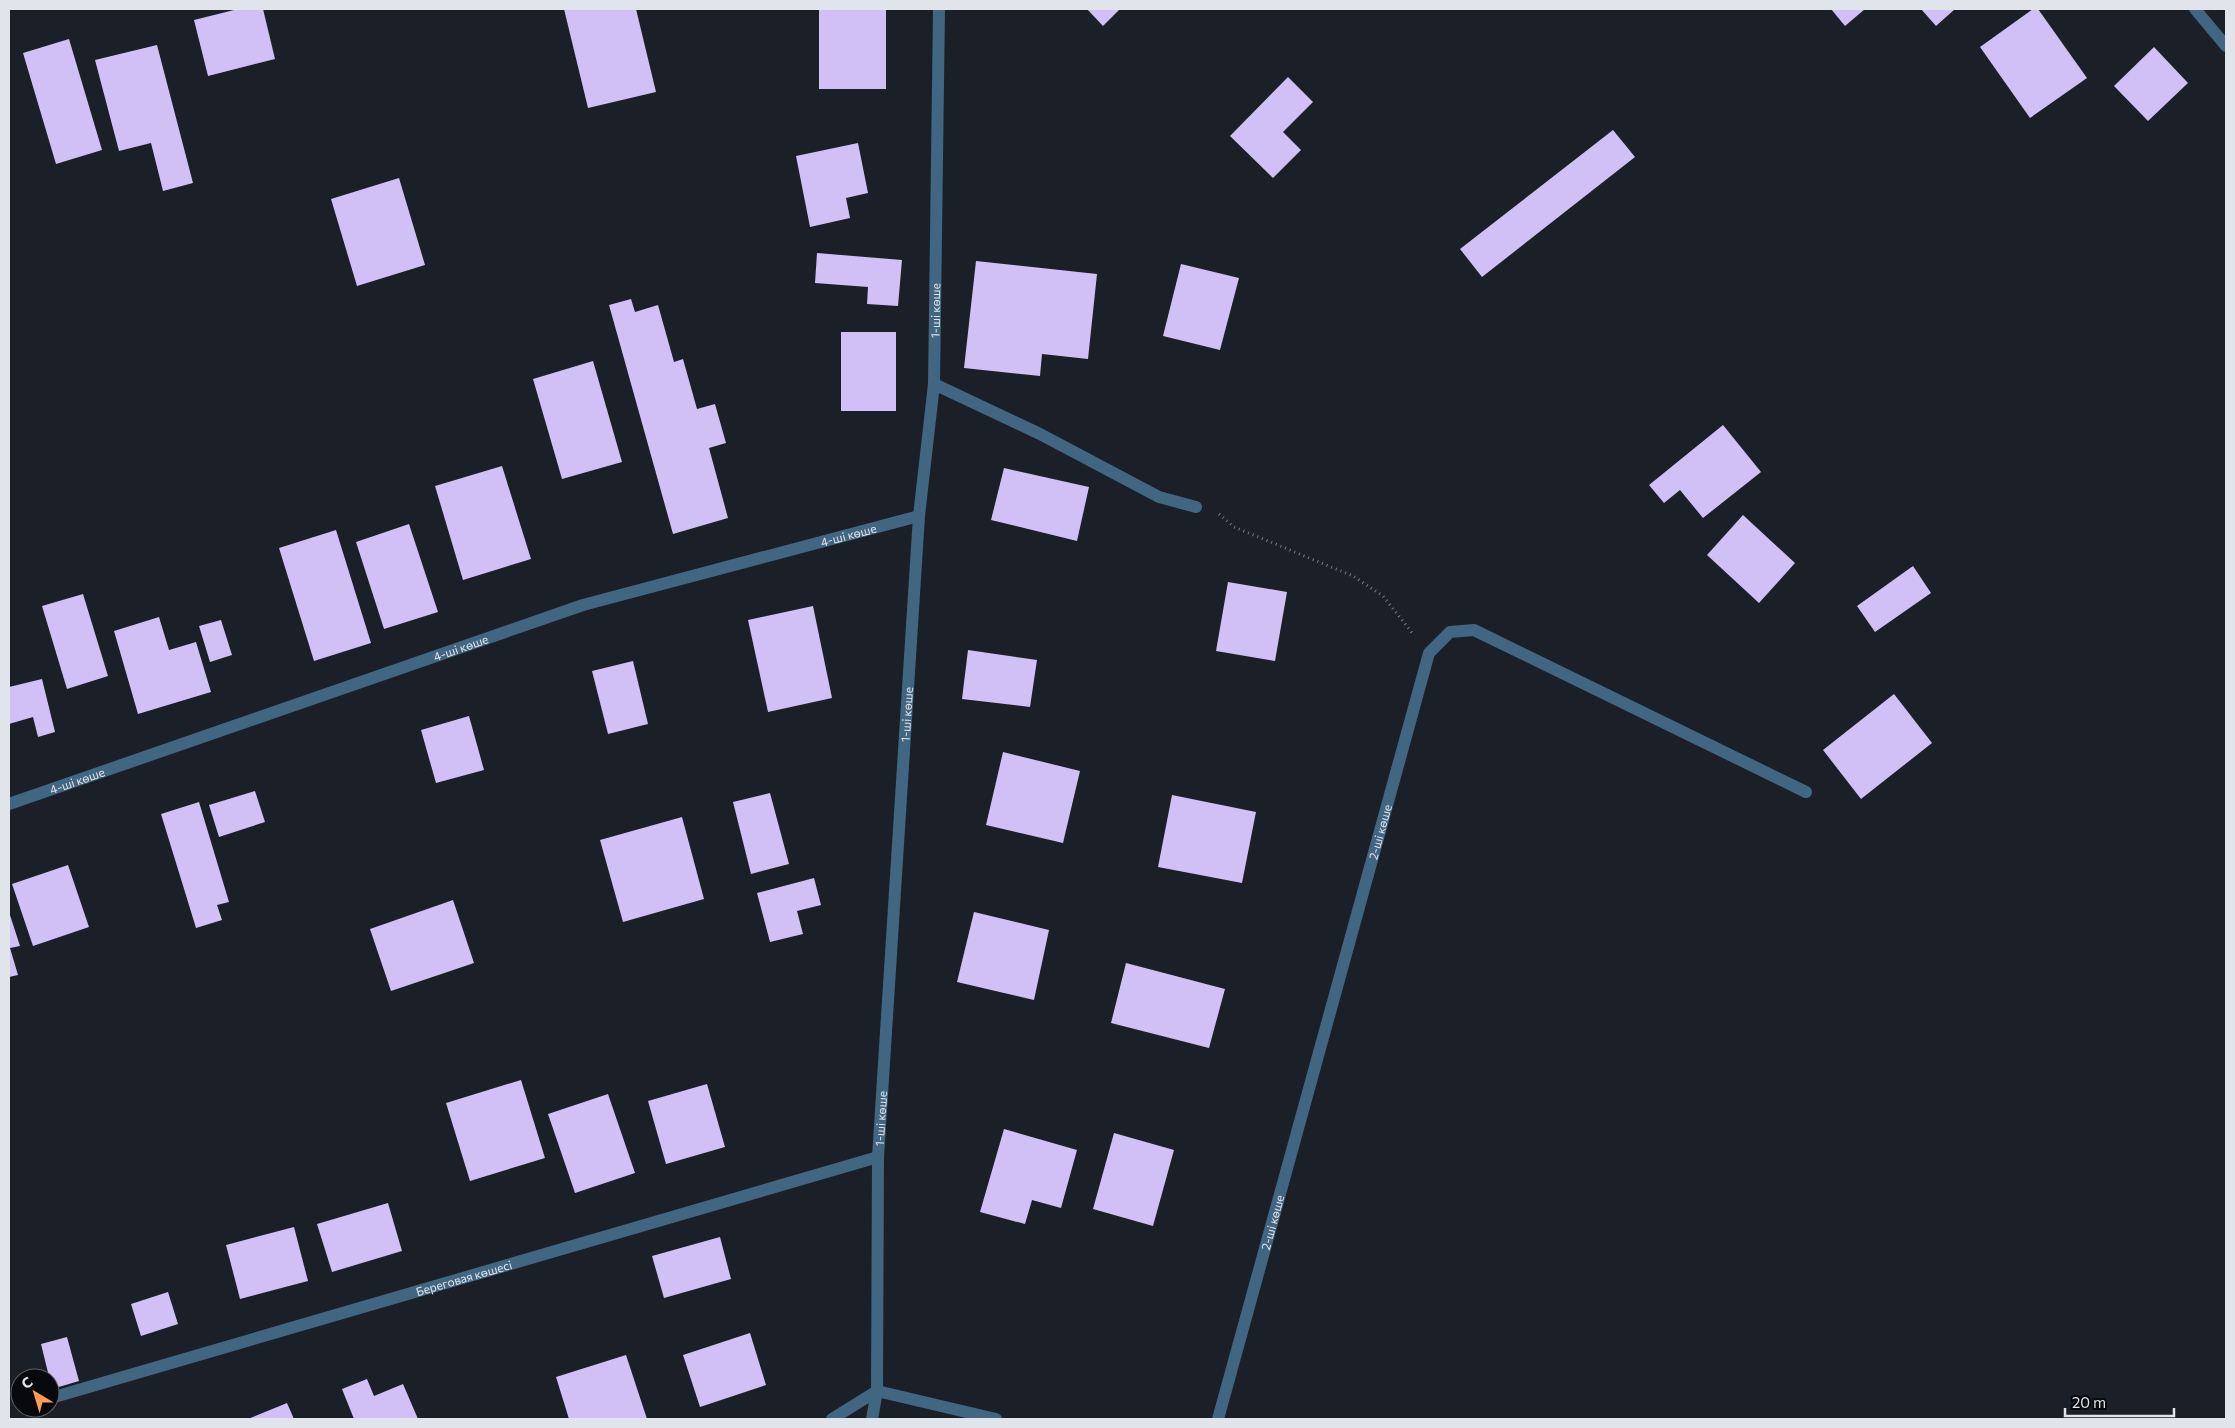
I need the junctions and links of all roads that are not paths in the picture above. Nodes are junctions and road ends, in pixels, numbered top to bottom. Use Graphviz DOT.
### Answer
graph roads {
  1 [pos="939,9"];
  2 [pos="2195,9"];
  3 [pos="2226,46"];
  4 [pos="934,384"];
  5 [pos="1196,508"];
  6 [pos="919,516"];
  7 [pos="1806,792"];
  8 [pos="9,804"];
  9 [pos="878,1157"];
  10 [pos="877,1391"];
  11 [pos="60,1395"];
  12 [pos="832,1419"];
  13 [pos="872,1419"];
  14 [pos="996,1419"];
  15 [pos="1218,1419"];
  1 -- 4 [label="street, 1-ші көше"];
  2 -- 3 [label="street"];
  4 -- 5 [label="street"];
  4 -- 6 [label="street, 1-ші көше"];
  6 -- 8 [label="street, 4-шi көше"];
  6 -- 9 [label="street, 1-ші көше"];
  7 -- 15 [label="street, 2-ші көше"];
  9 -- 10 [label="street, 1-ші көше"];
  9 -- 11 [label="street, Береговая көшесі"];
  10 -- 12 [label="street"];
  10 -- 13 [label="street, 1-ші көше"];
  10 -- 14 [label="street"];
}
